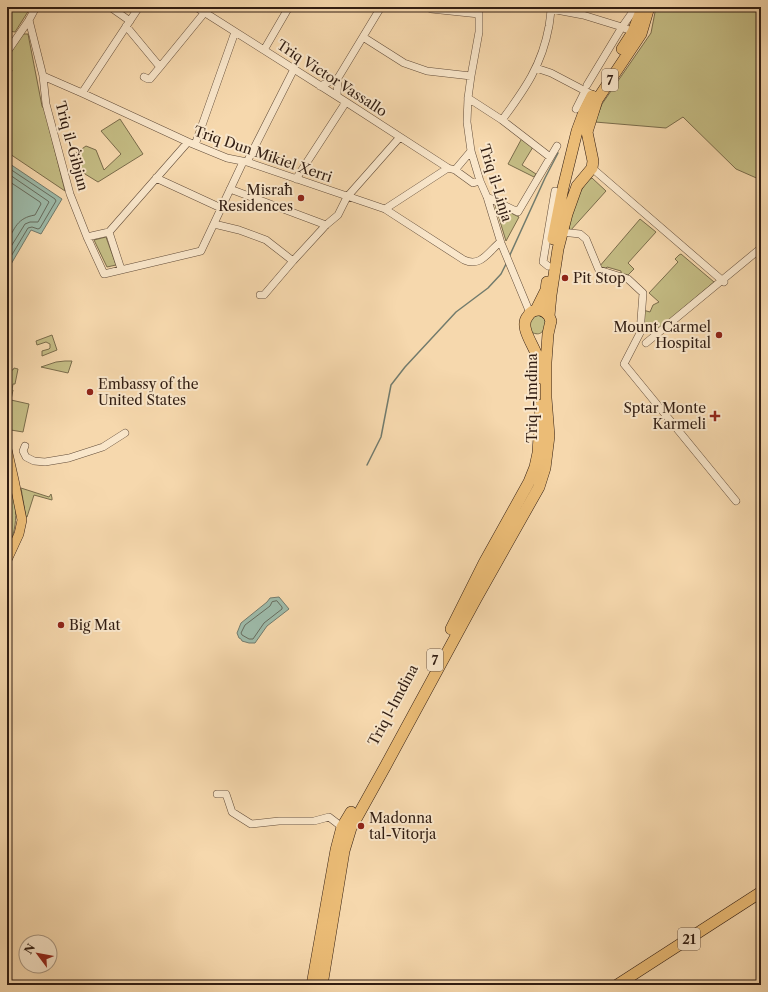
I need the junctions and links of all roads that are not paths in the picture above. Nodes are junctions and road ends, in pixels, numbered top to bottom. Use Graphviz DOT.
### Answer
graph roads {
  1 [pos="36,7"];
  2 [pos="110,7"];
  3 [pos="139,7"];
  4 [pos="196,7"];
  5 [pos="289,7"];
  6 [pos="381,7"];
  7 [pos="427,7"];
  8 [pos="635,7"];
  9 [pos="642,7"];
  10 [pos="649,7"];
  11 [pos="551,8"];
  12 [pos="479,11"];
  13 [pos="205,12"];
  14 [pos="29,20"];
  15 [pos="128,24"];
  16 [pos="622,27"];
  17 [pos="236,32"];
  18 [pos="633,32"];
  19 [pos="363,37"];
  20 [pos="7,48"];
  21 [pos="264,50"];
  22 [pos="160,67"];
  23 [pos="536,68"];
  24 [pos="294,69"];
  25 [pos="43,76"];
  26 [pos="471,76"];
  27 [pos="144,77"];
  28 [pos="338,78"];
  29 [pos="320,86"];
  30 [pos="588,91"];
  31 [pos="82,93"];
  32 [pos="337,96"];
  33 [pos="468,98"];
  34 [pos="346,102"];
  35 [pos="576,109"];
  36 [pos="502,120"];
  37 [pos="400,137"];
  38 [pos="192,143"];
  39 [pos="557,146"];
  40 [pos="471,151"];
  41 [pos="550,157"];
  42 [pos="570,160"];
  43 [pos="245,162"];
  44 [pos="591,166"];
  45 [pos="451,169"];
  46 [pos="156,178"];
  47 [pos="296,179"];
  48 [pos="480,181"];
  49 [pos="230,189"];
  50 [pos="555,191"];
  51 [pos="347,197"];
  52 [pos="487,197"];
  53 [pos="221,208"];
  54 [pos="385,209"];
  55 [pos="555,211"];
  56 [pos="214,224"];
  57 [pos="326,225"];
  58 [pos="109,232"];
  59 [pos="562,232"];
  60 [pos="87,237"];
  61 [pos="501,243"];
  62 [pos="761,248"];
  63 [pos="293,261"];
  64 [pos="121,269"];
  65 [pos="723,281"];
  66 [pos="260,295"];
  67 [pos="533,312"];
  68 [pos="549,316"];
  69 [pos="548,334"];
  70 [pos="528,335"];
  71 [pos="646,343"];
  72 [pos="125,433"];
  73 [pos="25,446"];
  74 [pos="7,449"];
  75 [pos="736,501"];
  76 [pos="7,560"];
  77 [pos="217,794"];
  78 [pos="342,827"];
  79 [pos="761,892"];
  80 [pos="761,900"];
  81 [pos="312,985"];
  82 [pos="322,985"];
  83 [pos="617,985"];
  84 [pos="632,985"];
  1 -- 14 [label="street"];
  2 -- 15 [label="street"];
  3 -- 15 [label="street"];
  4 -- 13 [label="street, Triq Victor Vassallo"];
  5 -- 21 [label="street"];
  6 -- 19 [label="street"];
  7 -- 12 [label="street"];
  8 -- 16 [label="street"];
  9 -- 18 [label="highway, Triq l-Imdina / 7"];
  10 -- 44 [label="highway, 7"];
  11 -- 16 [label="street"];
  11 -- 23 [label="street"];
  12 -- 26 [label="street, Triq il-Linja"];
  13 -- 17 [label="street, Triq Victor Vassallo"];
  13 -- 22 [label="street"];
  14 -- 20 [label="street"];
  14 -- 25 [label="street, Triq il-Ġibjun"];
  15 -- 22 [label="street"];
  15 -- 31 [label="street"];
  16 -- 18 [label="street"];
  16 -- 30 [label="street"];
  17 -- 21 [label="street, Triq Victor Vassallo"];
  17 -- 38 [label="street"];
  18 -- 30 [label="highway, Triq l-Imdina / 7"];
  19 -- 26 [label="street"];
  19 -- 28 [label="street"];
  21 -- 24 [label="street, Triq Victor Vassallo"];
  22 -- 27 [label="street"];
  23 -- 30 [label="street"];
  23 -- 36 [label="street"];
  24 -- 29 [label="street, Triq Victor Vassallo"];
  24 -- 43 [label="street"];
  25 -- 31 [label="street, Triq Dun Mikiel Xerri"];
  25 -- 60 [label="street, Triq il-Ġibjun"];
  26 -- 33 [label="street, Triq il-Linja"];
  28 -- 29 [label="street"];
  28 -- 32 [label="street"];
  29 -- 32 [label="street, Triq Victor Vassallo"];
  30 -- 35 [label="street"];
  30 -- 42 [label="highway, Triq l-Imdina / 7"];
  31 -- 38 [label="street, Triq Dun Mikiel Xerri"];
  32 -- 34 [label="street, Triq Victor Vassallo"];
  33 -- 36 [label="street"];
  33 -- 40 [label="street, Triq il-Linja"];
  34 -- 37 [label="street, Triq Victor Vassallo"];
  34 -- 47 [label="street"];
  36 -- 41 [label="street"];
  37 -- 45 [label="street, Triq Victor Vassallo"];
  37 -- 51 [label="street"];
  38 -- 43 [label="street, Triq Dun Mikiel Xerri"];
  38 -- 46 [label="street"];
  39 -- 41 [label="street"];
  40 -- 45 [label="street"];
  40 -- 48 [label="street, Triq il-Linja"];
  41 -- 52 [label="street"];
  42 -- 44 [label="highway"];
  42 -- 44 [label="highway"];
  42 -- 55 [label="highway, Triq l-Imdina / 7"];
  43 -- 47 [label="street, Triq Dun Mikiel Xerri"];
  43 -- 49 [label="street"];
  44 -- 59 [label="highway, Triq l-Imdina / 7"];
  44 -- 65 [label="street"];
  45 -- 48 [label="street, Triq Victor Vassallo"];
  45 -- 54 [label="street"];
  46 -- 53 [label="street"];
  46 -- 58 [label="street"];
  47 -- 51 [label="street, Triq Dun Mikiel Xerri"];
  48 -- 52 [label="street, Triq il-Linja"];
  49 -- 53 [label="street"];
  49 -- 57 [label="street"];
  50 -- 55 [label="street"];
  51 -- 54 [label="street, Triq Dun Mikiel Xerri"];
  51 -- 57 [label="street"];
  52 -- 61 [label="street, Triq il-Linja"];
  53 -- 56 [label="street"];
  54 -- 61 [label="street, Triq Dun Mikiel Xerri"];
  55 -- 67 [label="highway, Triq l-Imdina / 7"];
  56 -- 63 [label="street"];
  56 -- 64 [label="street"];
  57 -- 63 [label="street"];
  58 -- 60 [label="street"];
  58 -- 64 [label="street"];
  59 -- 68 [label="highway, Triq l-Imdina / 7"];
  59 -- 75 [label="street"];
  60 -- 64 [label="street, Triq il-Ġibjun"];
  61 -- 67 [label="street, Triq il-Linja"];
  62 -- 65 [label="street"];
  63 -- 66 [label="street"];
  65 -- 71 [label="street"];
  67 -- 68 [label="highway"];
  67 -- 70 [label="highway, Triq l-Imdina / 7"];
  68 -- 69 [label="highway, Triq l-Imdina / 7"];
  69 -- 70 [label="highway, Triq l-Imdina"];
  69 -- 82 [label="highway, Triq l-Imdina / 7"];
  70 -- 78 [label="highway, Triq l-Imdina / 7"];
  72 -- 73 [label="street"];
  74 -- 76 [label="main road"];
  77 -- 78 [label="street"];
  78 -- 81 [label="highway, Triq l-Imdina / 7"];
  79 -- 83 [label="highway, 21"];
  80 -- 84 [label="highway, 21"];
}
